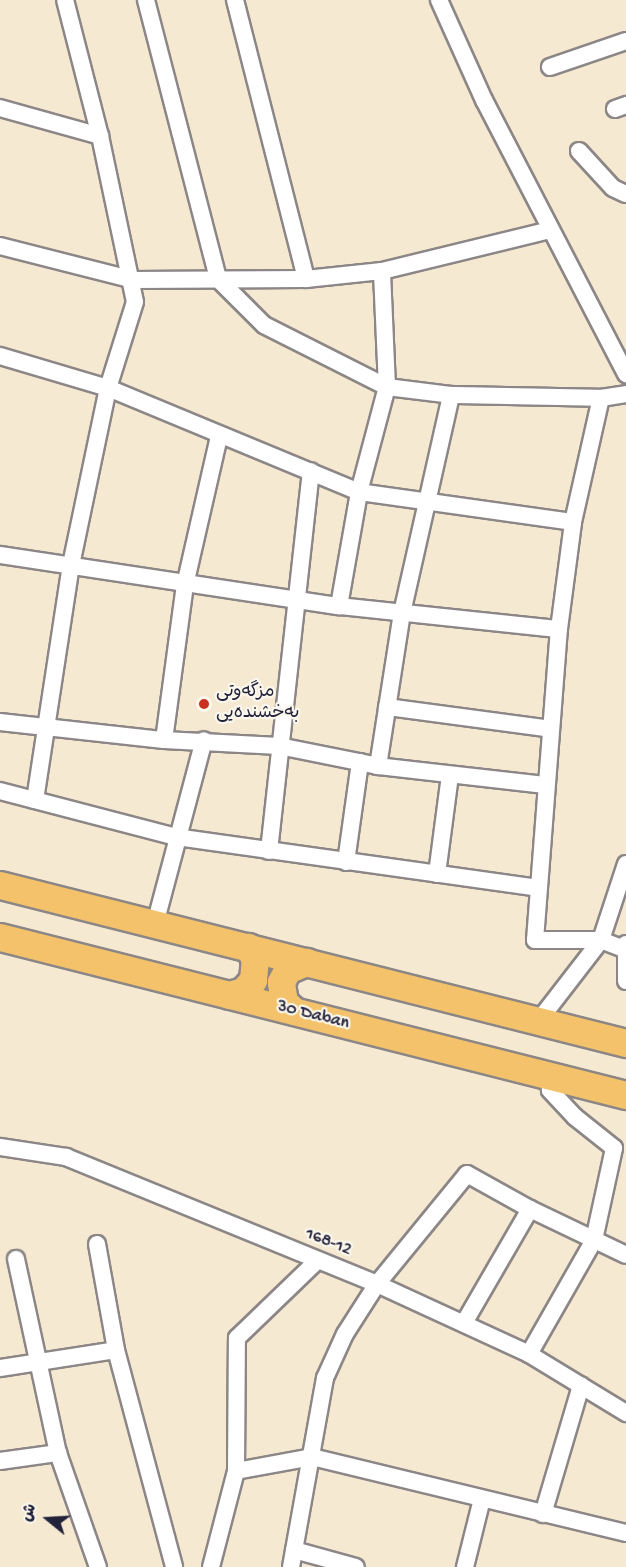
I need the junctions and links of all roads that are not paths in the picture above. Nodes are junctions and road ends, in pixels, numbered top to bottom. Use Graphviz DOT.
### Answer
graph roads {
  1 [pos="65,0"];
  2 [pos="146,0"];
  3 [pos="235,0"];
  4 [pos="438,0"];
  5 [pos="626,41"];
  6 [pos="550,67"];
  7 [pos="0,108"];
  8 [pos="100,136"];
  9 [pos="579,151"];
  10 [pos="626,194"];
  11 [pos="550,230"];
  12 [pos="0,246"];
  13 [pos="382,271"];
  14 [pos="218,279"];
  15 [pos="306,279"];
  16 [pos="133,280"];
  17 [pos="0,356"];
  18 [pos="626,374"];
  19 [pos="387,387"];
  20 [pos="108,388"];
  21 [pos="626,394"];
  22 [pos="450,395"];
  23 [pos="601,398"];
  24 [pos="219,436"];
  25 [pos="311,471"];
  26 [pos="359,492"];
  27 [pos="425,501"];
  28 [pos="573,522"];
  29 [pos="0,555"];
  30 [pos="71,565"];
  31 [pos="185,585"];
  32 [pos="300,601"];
  33 [pos="339,606"];
  34 [pos="402,613"];
  35 [pos="559,629"];
  36 [pos="387,707"];
  37 [pos="0,722"];
  38 [pos="48,728"];
  39 [pos="551,729"];
  40 [pos="164,740"];
  41 [pos="204,740"];
  42 [pos="279,746"];
  43 [pos="360,762"];
  44 [pos="378,766"];
  45 [pos="450,775"];
  46 [pos="546,785"];
  47 [pos="0,791"];
  48 [pos="35,800"];
  49 [pos="176,837"];
  50 [pos="269,851"];
  51 [pos="346,862"];
  52 [pos="626,864"];
  53 [pos="437,874"];
  54 [pos="0,885"];
  55 [pos="537,888"];
  56 [pos="155,924"];
  57 [pos="0,937"];
  58 [pos="601,940"];
  59 [pos="625,946"];
  60 [pos="248,947"];
  61 [pos="306,962"];
  62 [pos="626,981"];
  63 [pos="229,995"];
  64 [pos="294,1011"];
  65 [pos="540,1019"];
  66 [pos="626,1043"];
  67 [pos="555,1077"];
  68 [pos="626,1095"];
  69 [pos="0,1147"];
  70 [pos="614,1148"];
  71 [pos="626,1162"];
  72 [pos="530,1209"];
  73 [pos="594,1240"];
  74 [pos="97,1244"];
  75 [pos="626,1255"];
  76 [pos="16,1259"];
  77 [pos="318,1260"];
  78 [pos="377,1284"];
  79 [pos="464,1323"];
  80 [pos="116,1350"];
  81 [pos="529,1354"];
  82 [pos="38,1363"];
  83 [pos="0,1368"];
  84 [pos="581,1386"];
  85 [pos="626,1413"];
  86 [pos="58,1453"];
  87 [pos="312,1457"];
  88 [pos="0,1461"];
  89 [pos="236,1472"];
  90 [pos="482,1499"];
  91 [pos="543,1514"];
  92 [pos="626,1533"];
  93 [pos="294,1550"];
  94 [pos="99,1567"];
  95 [pos="174,1567"];
  96 [pos="212,1567"];
  97 [pos="291,1567"];
  98 [pos="356,1567"];
  99 [pos="465,1567"];
  1 -- 8 [label="street"];
  2 -- 14 [label="street"];
  3 -- 15 [label="street"];
  4 -- 11 [label="street"];
  5 -- 6 [label="street"];
  7 -- 8 [label="street"];
  8 -- 16 [label="street"];
  9 -- 10 [label="street"];
  11 -- 13 [label="street"];
  11 -- 18 [label="street"];
  12 -- 16 [label="street"];
  13 -- 15 [label="street"];
  13 -- 19 [label="street"];
  14 -- 15 [label="street"];
  14 -- 16 [label="street"];
  14 -- 19 [label="street"];
  16 -- 20 [label="street"];
  17 -- 20 [label="street"];
  19 -- 22 [label="street"];
  19 -- 26 [label="street"];
  20 -- 24 [label="street"];
  20 -- 30 [label="street"];
  21 -- 23 [label="street"];
  22 -- 23 [label="street"];
  22 -- 27 [label="street"];
  23 -- 28 [label="street"];
  24 -- 25 [label="street"];
  24 -- 31 [label="street"];
  25 -- 26 [label="street"];
  25 -- 32 [label="street"];
  26 -- 27 [label="street"];
  26 -- 33 [label="street"];
  27 -- 28 [label="street"];
  27 -- 34 [label="street"];
  28 -- 35 [label="street"];
  29 -- 30 [label="street"];
  30 -- 31 [label="street"];
  30 -- 38 [label="street"];
  31 -- 32 [label="street"];
  31 -- 40 [label="street"];
  32 -- 33 [label="street"];
  32 -- 42 [label="street"];
  33 -- 34 [label="street"];
  34 -- 35 [label="street"];
  34 -- 36 [label="street"];
  35 -- 39 [label="street"];
  36 -- 39 [label="street"];
  36 -- 44 [label="street"];
  37 -- 38 [label="street"];
  38 -- 40 [label="street"];
  38 -- 48 [label="street"];
  39 -- 46 [label="street"];
  40 -- 41 [label="street"];
  41 -- 42 [label="street"];
  41 -- 49 [label="street"];
  42 -- 43 [label="street"];
  42 -- 50 [label="street"];
  43 -- 44 [label="street"];
  43 -- 51 [label="street"];
  44 -- 45 [label="street"];
  45 -- 46 [label="street"];
  45 -- 53 [label="street"];
  46 -- 55 [label="street"];
  47 -- 48 [label="street"];
  48 -- 49 [label="street"];
  49 -- 50 [label="street"];
  49 -- 56 [label="street"];
  50 -- 51 [label="street"];
  51 -- 53 [label="street"];
  52 -- 58 [label="street"];
  53 -- 55 [label="street"];
  54 -- 56 [label="main road"];
  55 -- 58 [label="street"];
  56 -- 60 [label="main road"];
  57 -- 63 [label="main road, 30 Daban"];
  58 -- 59 [label="street"];
  58 -- 65 [label="street"];
  59 -- 62 [label="street"];
  60 -- 61 [label="main road"];
  60 -- 63 [label="main road"];
  61 -- 64 [label="main road"];
  61 -- 65 [label="main road"];
  63 -- 64 [label="main road, 30 Daban"];
  64 -- 67 [label="main road, 30 Daban"];
  65 -- 66 [label="main road"];
  67 -- 68 [label="main road, 30 Daban"];
  67 -- 70 [label="street"];
  69 -- 77 [label="street, 168-12"];
  70 -- 71 [label="street"];
  70 -- 73 [label="street"];
  72 -- 73 [label="street"];
  72 -- 78 [label="street"];
  72 -- 79 [label="street"];
  73 -- 75 [label="street"];
  73 -- 81 [label="street"];
  74 -- 80 [label="street"];
  76 -- 82 [label="street"];
  77 -- 78 [label="street, 168-12"];
  77 -- 89 [label="street"];
  78 -- 79 [label="street, 168-12"];
  78 -- 87 [label="street"];
  79 -- 81 [label="street, 168-12"];
  80 -- 82 [label="street"];
  80 -- 95 [label="street"];
  81 -- 84 [label="street, 168-12"];
  82 -- 83 [label="street"];
  82 -- 86 [label="street"];
  84 -- 85 [label="street, 168-12"];
  84 -- 91 [label="street"];
  86 -- 88 [label="street"];
  86 -- 94 [label="street"];
  87 -- 89 [label="street"];
  87 -- 90 [label="street"];
  87 -- 93 [label="street"];
  89 -- 96 [label="street"];
  90 -- 91 [label="street"];
  90 -- 99 [label="street"];
  91 -- 92 [label="street"];
  93 -- 97 [label="street"];
  93 -- 98 [label="street"];
}
